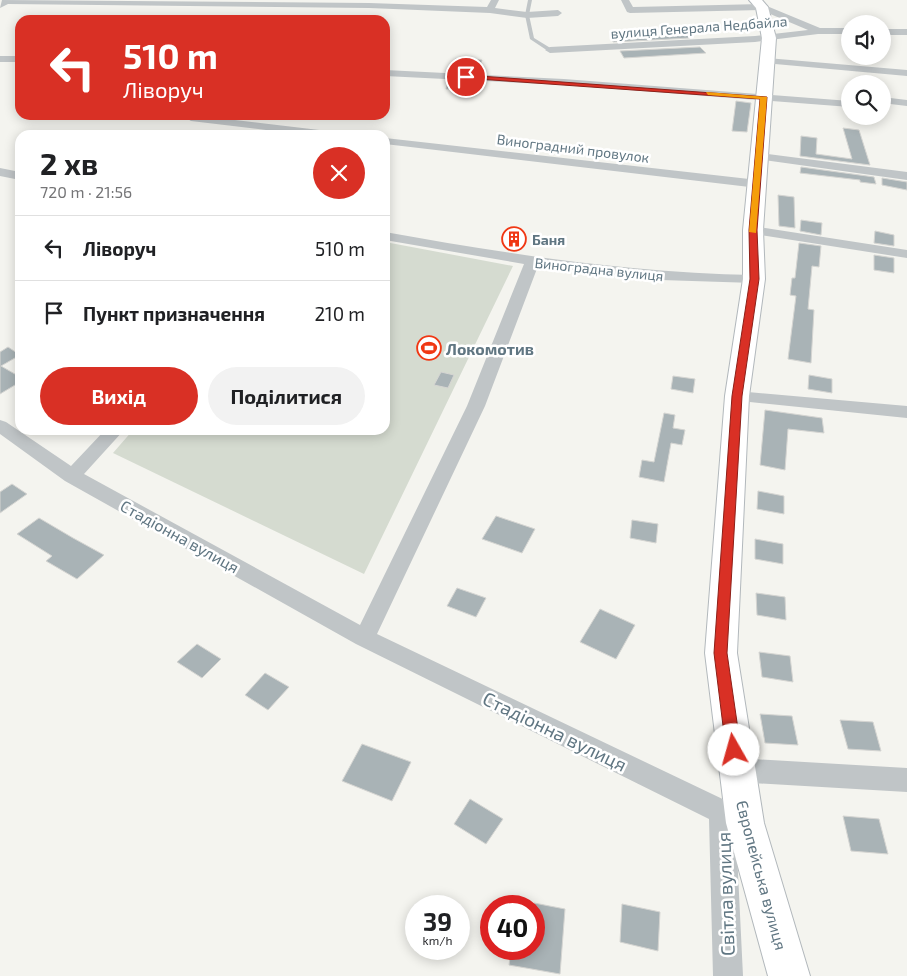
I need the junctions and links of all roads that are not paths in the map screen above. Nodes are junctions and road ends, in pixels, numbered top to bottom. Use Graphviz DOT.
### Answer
graph roads {
  1 [pos="495,0"];
  2 [pos="530,0"];
  3 [pos="625,0"];
  4 [pos="3,3"];
  5 [pos="758,4"];
  6 [pos="490,10"];
  7 [pos="558,13"];
  8 [pos="527,15"];
  9 [pos="818,31"];
  10 [pos="841,31"];
  11 [pos="891,32"];
  12 [pos="907,32"];
  13 [pos="550,50"];
  14 [pos="768,50"];
  15 [pos="0,59"];
  16 [pos="15,59"];
  17 [pos="390,73"];
  18 [pos="907,73"];
  19 [pos="764,93"];
  20 [pos="841,97"];
  21 [pos="891,101"];
  22 [pos="841,103"];
  23 [pos="907,103"];
  24 [pos="891,108"];
  25 [pos="907,109"];
  26 [pos="208,120"];
  27 [pos="293,130"];
  28 [pos="390,142"];
  29 [pos="760,156"];
  30 [pos="0,172"];
  31 [pos="15,175"];
  32 [pos="907,176"];
  33 [pos="758,184"];
  34 [pos="753,230"];
  35 [pos="390,237"];
  36 [pos="907,254"];
  37 [pos="532,262"];
  38 [pos="754,279"];
  39 [pos="737,396"];
  40 [pos="907,412"];
  41 [pos="0,426"];
  42 [pos="110,435"];
  43 [pos="72,476"];
  44 [pos="364,638"];
  45 [pos="736,770"];
  46 [pos="907,780"];
  47 [pos="734,818"];
  48 [pos="728,976"];
  49 [pos="789,976"];
  1 -- 6 [label="street"];
  2 -- 8 [label="lane"];
  3 -- 5 [label="street"];
  4 -- 6 [label="street"];
  5 -- 9 [label="street"];
  5 -- 14 [label="street, Європейська вулиця"];
  6 -- 8 [label="street"];
  7 -- 8 [label="street"];
  8 -- 13 [label="lane"];
  9 -- 10 [label="street, вулиця Генерала Недбайла"];
  9 -- 14 [label="street, вулиця Генерала Недбайла"];
  11 -- 12 [label="street"];
  13 -- 14 [label="street, вулиця Генерала Недбайла"];
  14 -- 18 [label="street"];
  14 -- 19 [label="street, Європейська вулиця"];
  15 -- 16 [label="street"];
  17 -- 19 [label="street"];
  19 -- 20 [label="street"];
  19 -- 22 [label="street"];
  19 -- 29 [label="street, Європейська вулиця"];
  21 -- 23 [label="street"];
  24 -- 25 [label="street"];
  26 -- 27 [label="street"];
  28 -- 33 [label="street, Виноградний провулок"];
  29 -- 32 [label="street"];
  29 -- 33 [label="street, Європейська вулиця"];
  30 -- 31 [label="street"];
  33 -- 34 [label="street, Європейська вулиця"];
  34 -- 36 [label="street"];
  34 -- 38 [label="street, Європейська вулиця"];
  35 -- 37 [label="street, Виноградна вулиця"];
  37 -- 38 [label="street, Виноградна вулиця"];
  37 -- 44 [label="street"];
  38 -- 39 [label="street, Європейська вулиця"];
  39 -- 40 [label="street"];
  39 -- 45 [label="street, Європейська вулиця"];
  41 -- 43 [label="street, Стадіонна вулиця"];
  42 -- 43 [label="street"];
  43 -- 44 [label="street, Стадіонна вулиця"];
  44 -- 47 [label="street, Стадіонна вулиця"];
  45 -- 46 [label="street"];
  45 -- 47 [label="street, Європейська вулиця"];
  47 -- 48 [label="street, Світла вулиця"];
  47 -- 49 [label="street, Європейська вулиця"];
}
